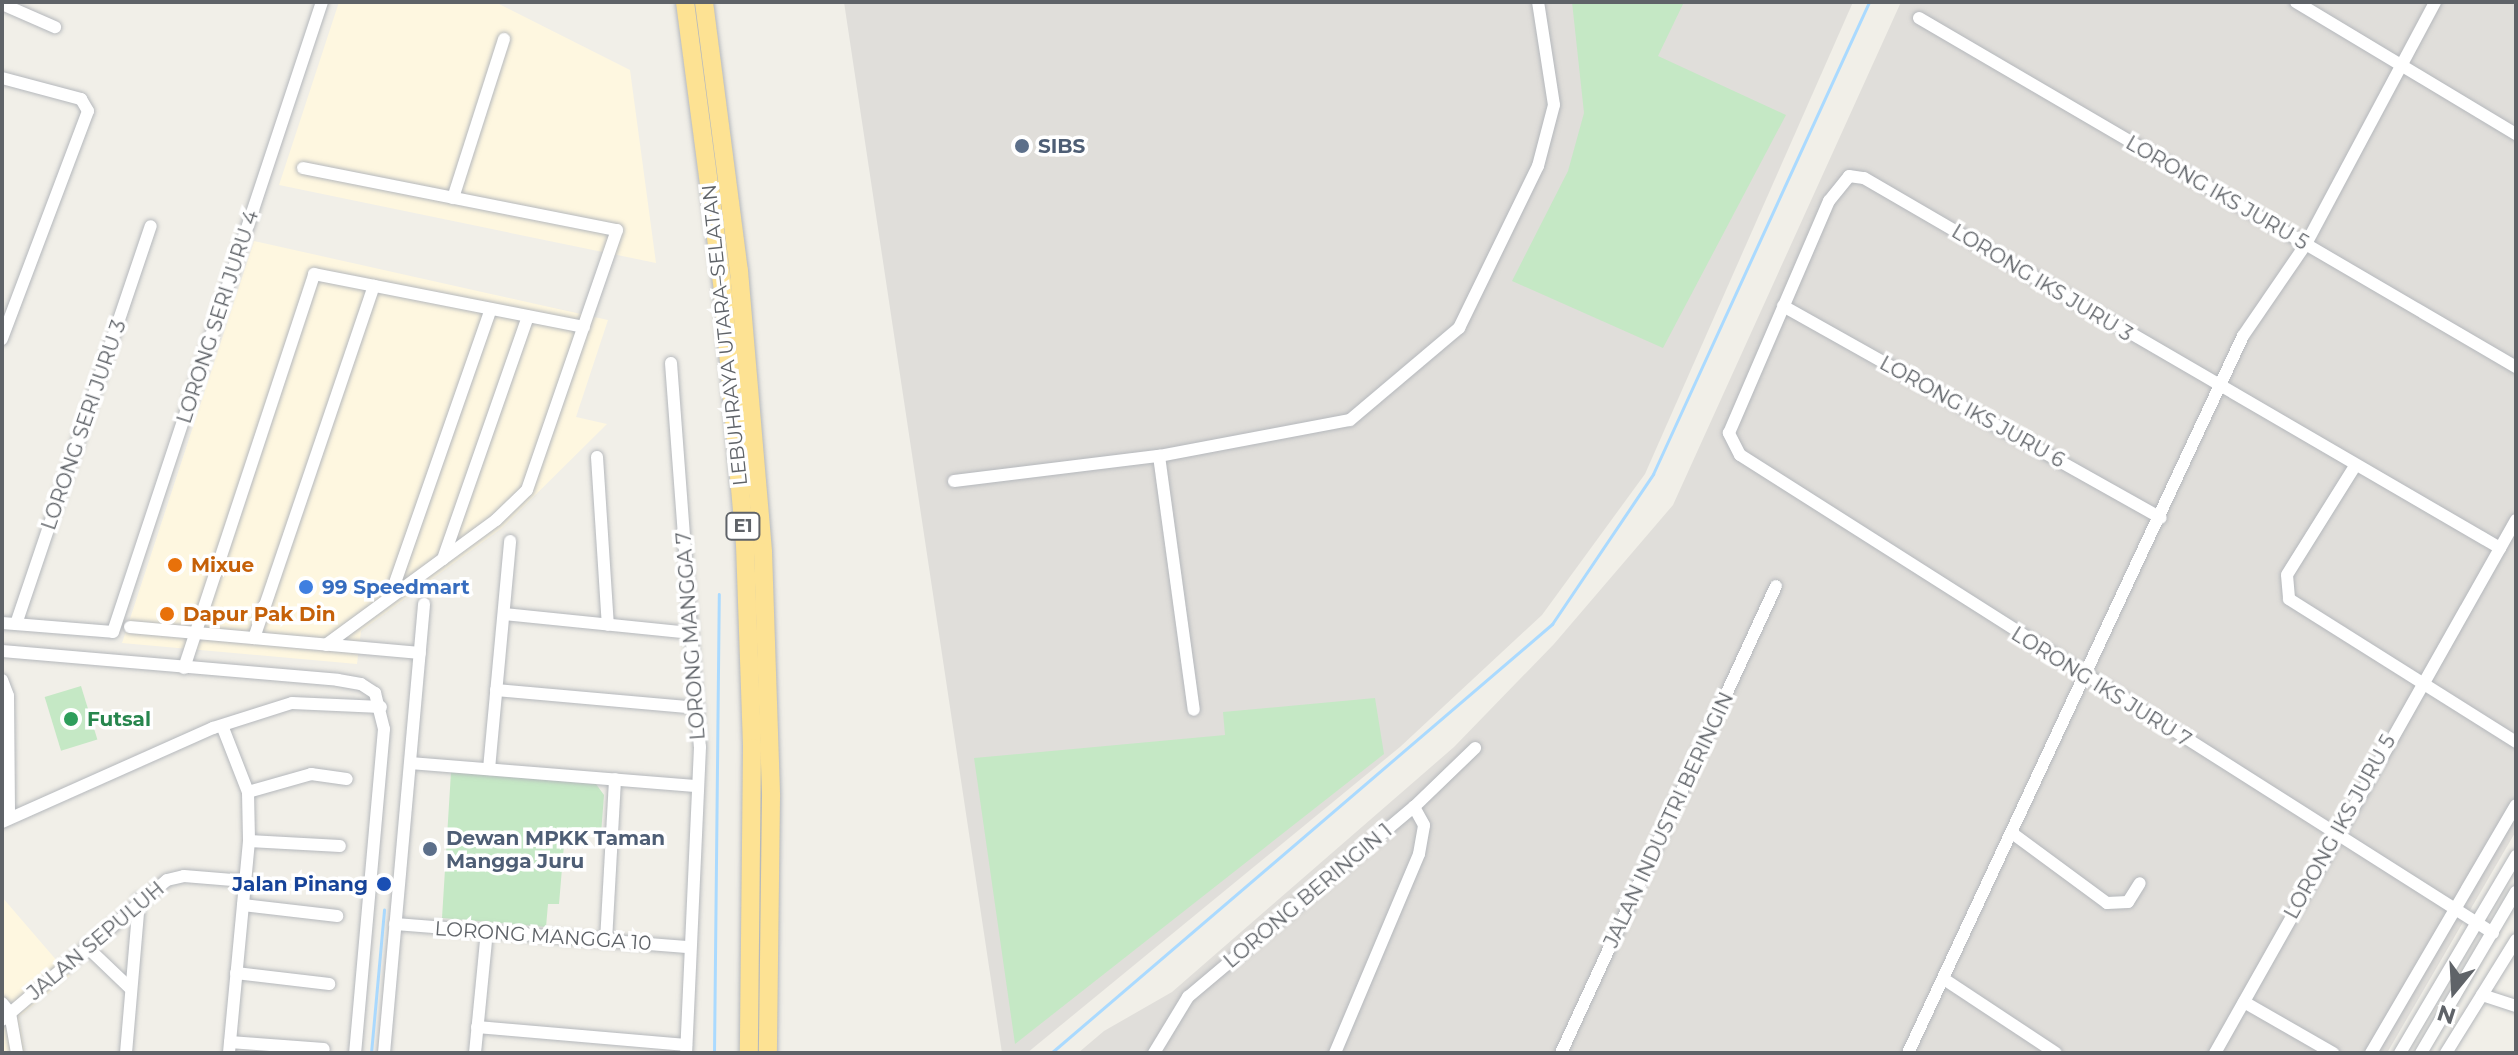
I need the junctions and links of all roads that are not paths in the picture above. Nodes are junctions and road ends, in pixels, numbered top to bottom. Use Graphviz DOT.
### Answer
graph roads {
  1 [pos="322,2"];
  2 [pos="685,2"];
  3 [pos="704,2"];
  4 [pos="1538,2"];
  5 [pos="2296,2"];
  6 [pos="2435,2"];
  7 [pos="2,4"];
  8 [pos="1919,18"];
  9 [pos="55,27"];
  10 [pos="504,39"];
  11 [pos="2403,65"];
  12 [pos="2,78"];
  13 [pos="2516,134"];
  14 [pos="303,168"];
  15 [pos="453,198"];
  16 [pos="151,226"];
  17 [pos="2306,244"];
  18 [pos="374,286"];
  19 [pos="1783,306"];
  20 [pos="491,309"];
  21 [pos="528,316"];
  22 [pos="584,327"];
  23 [pos="2,339"];
  24 [pos="671,363"];
  25 [pos="2516,367"];
  26 [pos="2219,389"];
  27 [pos="1159,456"];
  28 [pos="597,457"];
  29 [pos="2355,466"];
  30 [pos="954,481"];
  31 [pos="2161,518"];
  32 [pos="2516,520"];
  33 [pos="510,541"];
  34 [pos="2500,548"];
  35 [pos="443,559"];
  36 [pos="1776,586"];
  37 [pos="390,597"];
  38 [pos="424,604"];
  39 [pos="504,614"];
  40 [pos="358,621"];
  41 [pos="2,623"];
  42 [pos="16,624"];
  43 [pos="608,625"];
  44 [pos="130,627"];
  45 [pos="194,633"];
  46 [pos="692,633"];
  47 [pos="254,638"];
  48 [pos="326,645"];
  49 [pos="359,648"];
  50 [pos="2,651"];
  51 [pos="420,653"];
  52 [pos="184,668"];
  53 [pos="2084,678"];
  54 [pos="3,681"];
  55 [pos="2421,684"];
  56 [pos="496,690"];
  57 [pos="381,707"];
  58 [pos="698,708"];
  59 [pos="1194,710"];
  60 [pos="223,728"];
  61 [pos="2516,742"];
  62 [pos="1475,748"];
  63 [pos="410,763"];
  64 [pos="489,769"];
  65 [pos="347,779"];
  66 [pos="615,779"];
  67 [pos="698,786"];
  68 [pos="248,792"];
  69 [pos="2516,805"];
  70 [pos="1414,807"];
  71 [pos="6,818"];
  72 [pos="2012,833"];
  73 [pos="2335,833"];
  74 [pos="249,841"];
  75 [pos="340,846"];
  76 [pos="2516,856"];
  77 [pos="245,881"];
  78 [pos="2140,883"];
  79 [pos="139,900"];
  80 [pos="2514,900"];
  81 [pos="243,905"];
  82 [pos="2455,909"];
  83 [pos="337,916"];
  84 [pos="2477,923"];
  85 [pos="395,924"];
  86 [pos="487,931"];
  87 [pos="2493,933"];
  88 [pos="2516,940"];
  89 [pos="606,941"];
  90 [pos="87,947"];
  91 [pos="690,947"];
  92 [pos="236,973"];
  93 [pos="1944,979"];
  94 [pos="329,984"];
  95 [pos="131,989"];
  96 [pos="2482,995"];
  97 [pos="2244,1002"];
  98 [pos="2516,1006"];
  99 [pos="5,1012"];
  100 [pos="477,1027"];
  101 [pos="230,1047"];
  102 [pos="324,1049"];
  103 [pos="686,1049"];
  104 [pos="17,1053"];
  105 [pos="126,1053"];
  106 [pos="355,1053"];
  107 [pos="384,1053"];
  108 [pos="475,1053"];
  109 [pos="749,1053"];
  110 [pos="768,1053"];
  111 [pos="1154,1053"];
  112 [pos="1335,1053"];
  113 [pos="1561,1053"];
  114 [pos="1908,1053"];
  115 [pos="2056,1053"];
  116 [pos="2215,1053"];
  117 [pos="2333,1053"];
  118 [pos="2371,1053"];
  119 [pos="2400,1053"];
  120 [pos="2421,1053"];
  121 [pos="2446,1053"];
  1 -- 42 [label="street, LORONG SERI JURU 4"];
  2 -- 109 [label="highway, LEBUHRAYA UTARA–SELATAN / E1"];
  3 -- 110 [label="highway, LEBUHRAYA UTARA–SELATAN / E1"];
  4 -- 27 [label="street"];
  5 -- 11 [label="street"];
  6 -- 11 [label="street"];
  7 -- 9 [label="street"];
  8 -- 17 [label="street, LORONG IKS JURU 5"];
  10 -- 15 [label="street"];
  11 -- 13 [label="street"];
  11 -- 17 [label="street"];
  12 -- 23 [label="street"];
  14 -- 15 [label="street"];
  15 -- 22 [label="street"];
  16 -- 42 [label="street, LORONG SERI JURU 3"];
  17 -- 25 [label="street, LORONG IKS JURU 5"];
  17 -- 26 [label="street"];
  18 -- 20 [label="street"];
  18 -- 45 [label="street"];
  18 -- 47 [label="street"];
  19 -- 26 [label="street, LORONG IKS JURU 3"];
  19 -- 31 [label="street, LORONG IKS JURU 6"];
  19 -- 53 [label="street, LORONG IKS JURU 7"];
  20 -- 21 [label="street"];
  20 -- 37 [label="street"];
  21 -- 22 [label="street"];
  21 -- 35 [label="street"];
  22 -- 35 [label="street"];
  24 -- 46 [label="street, LORONG MANGGA 7"];
  26 -- 29 [label="street, LORONG IKS JURU 3"];
  26 -- 31 [label="street"];
  27 -- 30 [label="street"];
  27 -- 59 [label="street"];
  28 -- 43 [label="street"];
  29 -- 34 [label="street, LORONG IKS JURU 3"];
  29 -- 55 [label="street"];
  31 -- 53 [label="street"];
  32 -- 34 [label="street, LORONG IKS JURU 5"];
  33 -- 39 [label="street"];
  34 -- 55 [label="street, LORONG IKS JURU 5"];
  35 -- 37 [label="street"];
  36 -- 113 [label="street, JALAN INDUSTRI BERINGIN"];
  37 -- 40 [label="street"];
  38 -- 51 [label="street"];
  39 -- 43 [label="street"];
  39 -- 56 [label="street"];
  40 -- 48 [label="street"];
  40 -- 49 [label="street"];
  41 -- 42 [label="street"];
  43 -- 46 [label="street"];
  44 -- 45 [label="street"];
  45 -- 47 [label="street"];
  45 -- 52 [label="street"];
  46 -- 58 [label="street, LORONG MANGGA 7"];
  47 -- 48 [label="street"];
  48 -- 49 [label="street"];
  49 -- 51 [label="street"];
  50 -- 52 [label="street"];
  51 -- 63 [label="street"];
  52 -- 57 [label="street"];
  53 -- 72 [label="street"];
  53 -- 73 [label="street, LORONG IKS JURU 7"];
  54 -- 71 [label="street"];
  55 -- 61 [label="street"];
  55 -- 73 [label="street, LORONG IKS JURU 5"];
  56 -- 58 [label="street"];
  56 -- 64 [label="street"];
  57 -- 60 [label="street"];
  57 -- 106 [label="street"];
  58 -- 67 [label="street, LORONG MANGGA 7"];
  60 -- 68 [label="street"];
  60 -- 71 [label="street"];
  62 -- 70 [label="street, LORONG BERINGIN 1"];
  63 -- 64 [label="street"];
  63 -- 85 [label="street"];
  64 -- 66 [label="street"];
  65 -- 68 [label="street"];
  66 -- 67 [label="street"];
  66 -- 89 [label="street"];
  67 -- 91 [label="street, LORONG MANGGA 7"];
  68 -- 74 [label="street"];
  69 -- 82 [label="street"];
  70 -- 111 [label="street, LORONG BERINGIN 1"];
  70 -- 112 [label="street"];
  72 -- 78 [label="street"];
  72 -- 93 [label="street"];
  73 -- 82 [label="street, LORONG IKS JURU 7"];
  73 -- 97 [label="street, LORONG IKS JURU 5"];
  74 -- 75 [label="street"];
  74 -- 77 [label="street"];
  76 -- 84 [label="street"];
  77 -- 79 [label="street, JALAN SEPULUH"];
  77 -- 81 [label="street"];
  79 -- 90 [label="street, JALAN SEPULUH"];
  79 -- 95 [label="street"];
  80 -- 87 [label="street"];
  81 -- 83 [label="street"];
  81 -- 92 [label="street"];
  82 -- 84 [label="street, LORONG IKS JURU 7"];
  82 -- 118 [label="street"];
  84 -- 87 [label="street, LORONG IKS JURU 7"];
  84 -- 119 [label="street"];
  85 -- 86 [label="street, LORONG MANGGA 10"];
  85 -- 107 [label="street"];
  86 -- 89 [label="street, LORONG MANGGA 10"];
  86 -- 100 [label="street"];
  87 -- 120 [label="street"];
  88 -- 96 [label="street"];
  89 -- 91 [label="street, LORONG MANGGA 10"];
  90 -- 95 [label="street"];
  90 -- 99 [label="street, JALAN SEPULUH"];
  91 -- 103 [label="street, LORONG MANGGA 7"];
  92 -- 94 [label="street"];
  92 -- 101 [label="street"];
  93 -- 114 [label="street"];
  93 -- 115 [label="street"];
  95 -- 105 [label="street"];
  96 -- 98 [label="street"];
  96 -- 121 [label="street"];
  97 -- 116 [label="street, LORONG IKS JURU 5"];
  97 -- 117 [label="street"];
  99 -- 104 [label="street"];
  100 -- 103 [label="street"];
  100 -- 108 [label="street"];
  101 -- 102 [label="street"];
}
